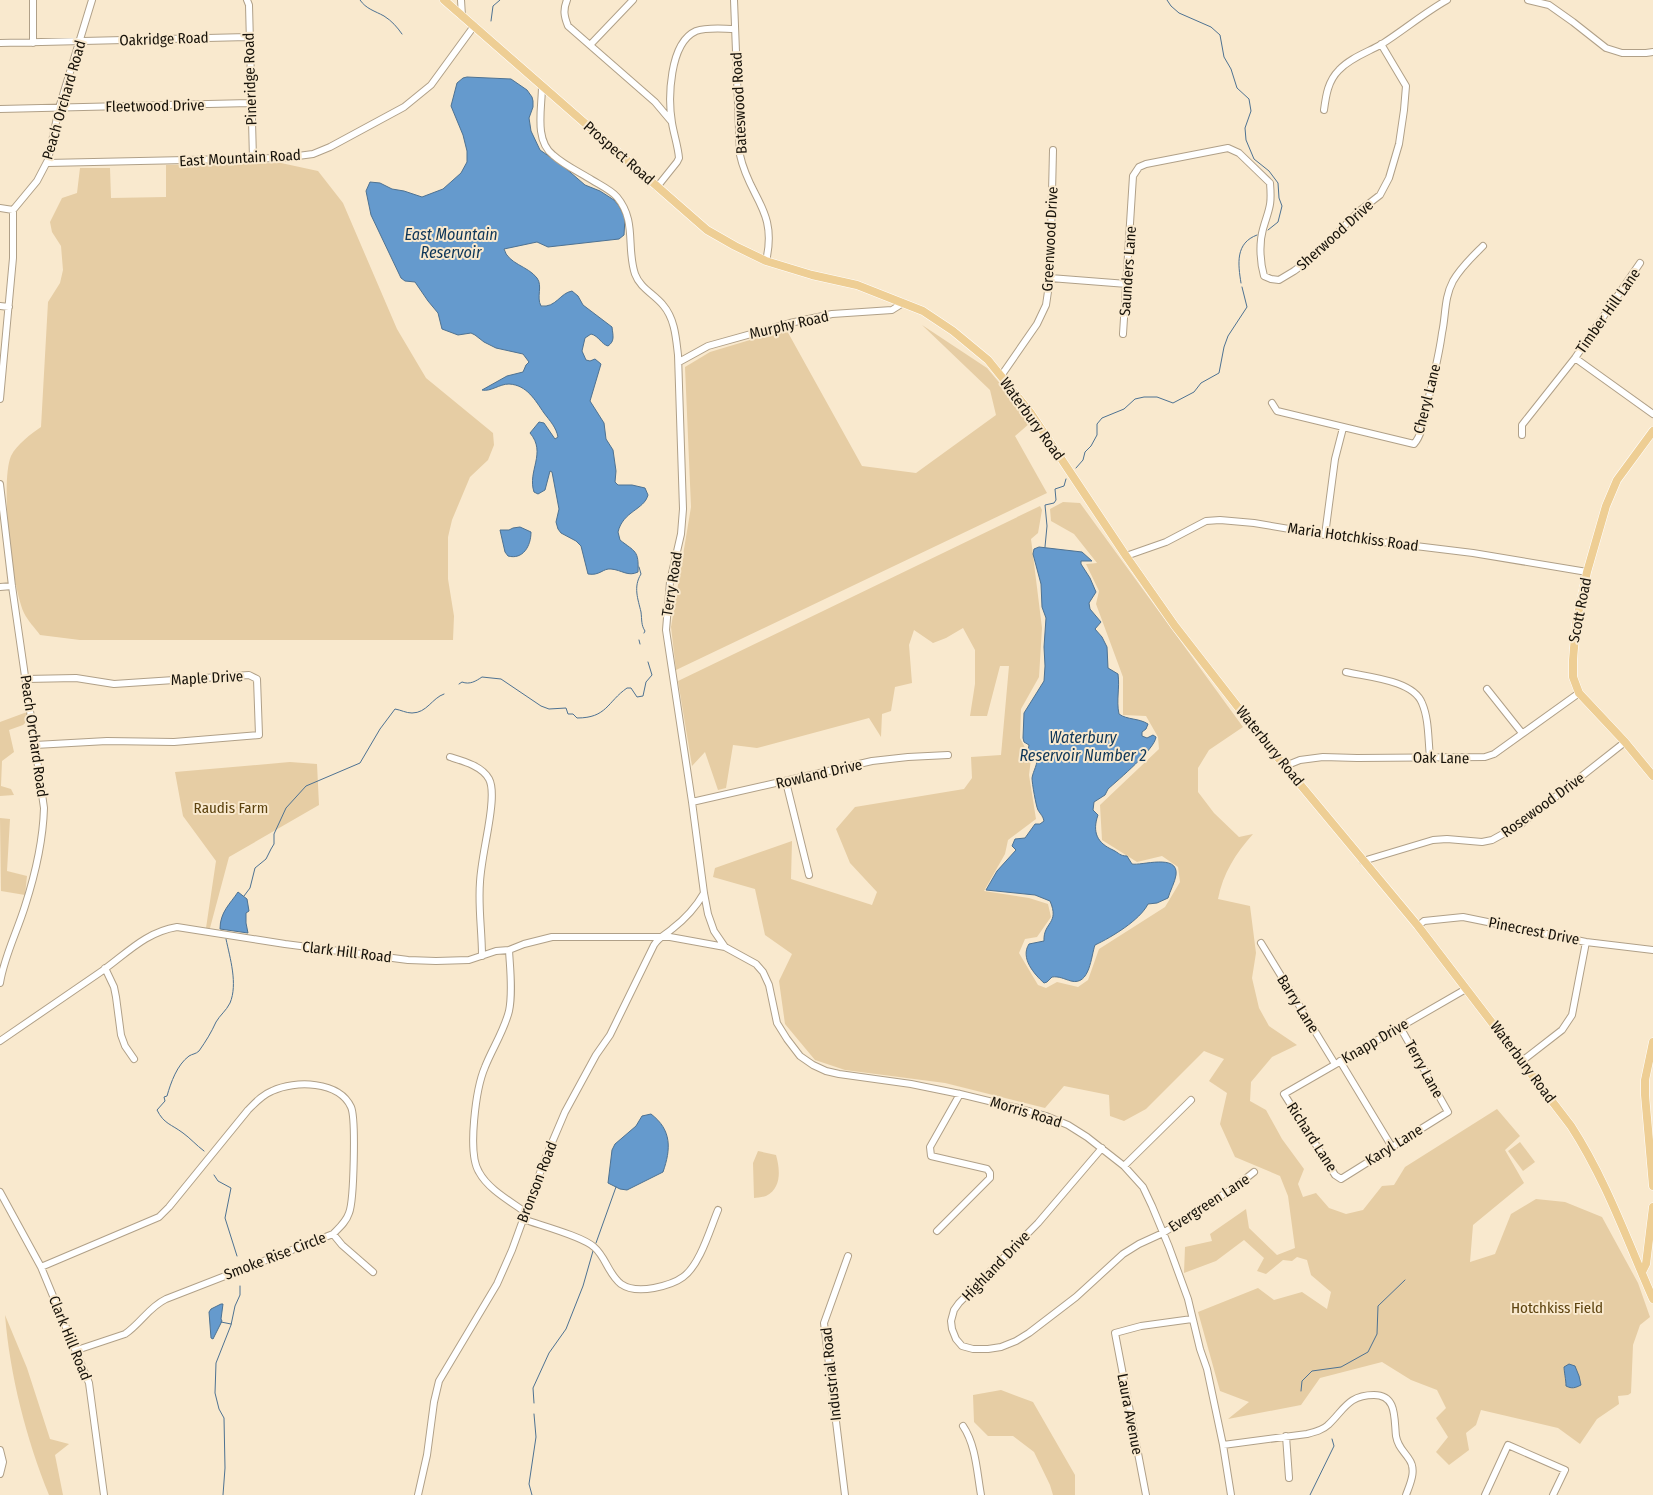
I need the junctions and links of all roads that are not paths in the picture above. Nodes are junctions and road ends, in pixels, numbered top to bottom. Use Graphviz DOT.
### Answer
graph roads {
  1 [pos="33,0"];
  2 [pos="92,0"];
  3 [pos="247,0"];
  4 [pos="444,0"];
  5 [pos="461,0"];
  6 [pos="567,0"];
  7 [pos="633,0"];
  8 [pos="734,0"];
  9 [pos="1447,0"];
  10 [pos="1528,0"];
  11 [pos="462,16"];
  12 [pos="474,26"];
  13 [pos="735,29"];
  14 [pos="248,36"];
  15 [pos="80,42"];
  16 [pos="0,43"];
  17 [pos="33,43"];
  18 [pos="1381,44"];
  19 [pos="590,45"];
  20 [pos="1653,52"];
  21 [pos="542,86"];
  22 [pos="671,96"];
  23 [pos="655,102"];
  24 [pos="250,104"];
  25 [pos="59,108"];
  26 [pos="0,109"];
  27 [pos="1324,110"];
  28 [pos="672,122"];
  29 [pos="1053,150"];
  30 [pos="252,159"];
  31 [pos="47,163"];
  32 [pos="657,187"];
  33 [pos="0,208"];
  34 [pos="1132,208"];
  35 [pos="13,210"];
  36 [pos="1483,246"];
  37 [pos="766,260"];
  38 [pos="1640,263"];
  39 [pos="812,275"];
  40 [pos="1050,278"];
  41 [pos="1127,284"];
  42 [pos="903,303"];
  43 [pos="0,306"];
  44 [pos="9,307"];
  45 [pos="1123,334"];
  46 [pos="1575,358"];
  47 [pos="679,362"];
  48 [pos="1001,376"];
  49 [pos="0,399"];
  50 [pos="1272,403"];
  51 [pos="1653,414"];
  52 [pos="1343,428"];
  53 [pos="1653,431"];
  54 [pos="1522,435"];
  55 [pos="0,484"];
  56 [pos="1325,535"];
  57 [pos="1126,556"];
  58 [pos="1587,572"];
  59 [pos="12,586"];
  60 [pos="0,587"];
  61 [pos="1346,672"];
  62 [pos="26,679"];
  63 [pos="1487,689"];
  64 [pos="1579,693"];
  65 [pos="1522,733"];
  66 [pos="1625,742"];
  67 [pos="35,745"];
  68 [pos="948,754"];
  69 [pos="450,757"];
  70 [pos="1430,757"];
  71 [pos="1285,766"];
  72 [pos="1653,776"];
  73 [pos="786,782"];
  74 [pos="692,802"];
  75 [pos="1363,861"];
  76 [pos="809,874"];
  77 [pos="704,893"];
  78 [pos="1418,926"];
  79 [pos="659,938"];
  80 [pos="1586,942"];
  81 [pos="1261,943"];
  82 [pos="725,947"];
  83 [pos="509,950"];
  84 [pos="1653,950"];
  85 [pos="482,956"];
  86 [pos="105,968"];
  87 [pos="0,983"];
  88 [pos="1466,989"];
  89 [pos="1400,1027"];
  90 [pos="0,1041"];
  91 [pos="1653,1042"];
  92 [pos="134,1059"];
  93 [pos="1522,1061"];
  94 [pos="1338,1063"];
  95 [pos="960,1094"];
  96 [pos="1284,1094"];
  97 [pos="1190,1100"];
  98 [pos="1448,1112"];
  99 [pos="1650,1128"];
  100 [pos="1392,1147"];
  101 [pos="1102,1148"];
  102 [pos="1124,1166"];
  103 [pos="1254,1172"];
  104 [pos="1341,1179"];
  105 [pos="1653,1186"];
  106 [pos="0,1192"];
  107 [pos="1653,1207"];
  108 [pos="718,1210"];
  109 [pos="526,1212"];
  110 [pos="523,1219"];
  111 [pos="937,1231"];
  112 [pos="1162,1233"];
  113 [pos="333,1234"];
  114 [pos="848,1256"];
  115 [pos="41,1267"];
  116 [pos="372,1272"];
  117 [pos="1642,1272"];
  118 [pos="1653,1299"];
  119 [pos="1192,1319"];
  120 [pos="77,1350"];
  121 [pos="963,1426"];
  122 [pos="1286,1436"];
  123 [pos="1224,1445"];
  124 [pos="0,1450"];
  125 [pos="0,1474"];
  126 [pos="1288,1478"];
  127 [pos="104,1495"];
  128 [pos="418,1495"];
  129 [pos="846,1495"];
  130 [pos="981,1495"];
  131 [pos="1146,1495"];
  132 [pos="1231,1495"];
  133 [pos="1406,1495"];
  134 [pos="1485,1495"];
  135 [pos="1553,1495"];
  1 -- 17 [label="street"];
  2 -- 15 [label="street, Peach Orchard Road"];
  3 -- 14 [label="street, Pineridge Road"];
  4 -- 11 [label="main road, Prospect Road"];
  5 -- 11 [label="street"];
  6 -- 19 [label="street"];
  7 -- 19 [label="street"];
  8 -- 13 [label="street, Bateswood Road"];
  9 -- 18 [label="street"];
  10 -- 20 [label="street"];
  11 -- 12 [label="main road, Prospect Road"];
  12 -- 21 [label="main road, Prospect Road"];
  12 -- 30 [label="street, East Mountain Road"];
  13 -- 22 [label="street"];
  13 -- 37 [label="street, Bateswood Road"];
  14 -- 15 [label="street, Oakridge Road"];
  14 -- 24 [label="street, Pineridge Road"];
  15 -- 17 [label="street, Oakridge Road"];
  15 -- 25 [label="street, Peach Orchard Road"];
  16 -- 17 [label="street, Oakridge Road"];
  18 -- 27 [label="street"];
  18 -- 34 [label="street, Sherwood Drive"];
  19 -- 23 [label="street"];
  21 -- 32 [label="main road, Prospect Road"];
  21 -- 47 [label="street, Terry Road"];
  22 -- 23 [label="street"];
  22 -- 28 [label="street"];
  23 -- 28 [label="street"];
  24 -- 25 [label="street, Fleetwood Drive"];
  24 -- 30 [label="street, Pineridge Road"];
  25 -- 26 [label="street, Fleetwood Drive"];
  25 -- 31 [label="street, Peach Orchard Road"];
  28 -- 32 [label="street"];
  29 -- 40 [label="street, Greenwood Drive"];
  30 -- 31 [label="street, East Mountain Road"];
  31 -- 35 [label="street, Peach Orchard Road"];
  32 -- 37 [label="main road, Prospect Road"];
  33 -- 35 [label="street"];
  34 -- 41 [label="street, Saunders Lane"];
  35 -- 44 [label="street"];
  36 -- 52 [label="street, Cheryl Lane"];
  37 -- 39 [label="main road, Prospect Road"];
  38 -- 46 [label="street, Timber Hill Lane"];
  39 -- 42 [label="main road, Waterbury Road"];
  40 -- 41 [label="street"];
  40 -- 48 [label="street, Greenwood Drive"];
  41 -- 45 [label="street, Saunders Lane"];
  42 -- 47 [label="street, Murphy Road"];
  42 -- 48 [label="main road, Waterbury Road"];
  43 -- 44 [label="street"];
  44 -- 49 [label="street"];
  46 -- 51 [label="street, Timber Hill Lane"];
  46 -- 54 [label="street, Timber Hill Lane"];
  47 -- 74 [label="street, Terry Road"];
  48 -- 57 [label="main road, Waterbury Road"];
  50 -- 52 [label="street, Cheryl Lane"];
  52 -- 56 [label="street"];
  53 -- 58 [label="main road, Scott Road"];
  55 -- 59 [label="street, Peach Orchard Road"];
  56 -- 57 [label="street, Maria Hotchkiss Road"];
  56 -- 58 [label="street, Maria Hotchkiss Road"];
  57 -- 71 [label="main road, Waterbury Road"];
  58 -- 64 [label="main road, Scott Road"];
  59 -- 60 [label="street"];
  59 -- 62 [label="street, Peach Orchard Road"];
  61 -- 70 [label="street"];
  62 -- 67 [label="street, Peach Orchard Road"];
  62 -- 67 [label="street, Maple Drive"];
  63 -- 65 [label="street"];
  64 -- 65 [label="street, Oak Lane"];
  64 -- 66 [label="main road, Scott Road"];
  65 -- 70 [label="street, Oak Lane"];
  66 -- 72 [label="main road, Scott Road"];
  66 -- 75 [label="street, Rosewood Drive"];
  67 -- 87 [label="street, Peach Orchard Road"];
  68 -- 73 [label="street, Rowland Drive"];
  69 -- 85 [label="street"];
  70 -- 71 [label="street, Oak Lane"];
  71 -- 75 [label="main road, Waterbury Road"];
  73 -- 74 [label="street, Rowland Drive"];
  73 -- 76 [label="street"];
  74 -- 77 [label="street, Terry Road"];
  75 -- 78 [label="main road, Waterbury Road"];
  77 -- 79 [label="street, Bronson Road"];
  77 -- 82 [label="street, Terry Road"];
  78 -- 80 [label="street, Pinecrest Drive"];
  78 -- 88 [label="main road, Waterbury Road"];
  79 -- 82 [label="street, Clark Hill Road"];
  79 -- 83 [label="street, Clark Hill Road"];
  79 -- 109 [label="street, Bronson Road"];
  80 -- 84 [label="street, Pinecrest Drive"];
  80 -- 93 [label="street"];
  81 -- 94 [label="street, Barry Lane"];
  82 -- 95 [label="street, Morris Road"];
  83 -- 85 [label="street, Clark Hill Road"];
  83 -- 109 [label="street"];
  85 -- 86 [label="street, Clark Hill Road"];
  86 -- 90 [label="street, Clark Hill Road"];
  86 -- 92 [label="street"];
  88 -- 89 [label="street, Knapp Drive"];
  88 -- 93 [label="main road, Waterbury Road"];
  89 -- 94 [label="street, Knapp Drive"];
  89 -- 98 [label="street, Terry Lane"];
  91 -- 99 [label="main road"];
  93 -- 117 [label="main road, Waterbury Road"];
  94 -- 96 [label="street, Knapp Drive"];
  94 -- 100 [label="street, Barry Lane"];
  95 -- 101 [label="street, Morris Road"];
  95 -- 111 [label="street"];
  96 -- 104 [label="street, Richard Lane"];
  97 -- 102 [label="street"];
  98 -- 100 [label="street, Karyl Lane"];
  99 -- 105 [label="main road"];
  100 -- 104 [label="street, Karyl Lane"];
  101 -- 102 [label="street, Morris Road"];
  101 -- 112 [label="street, Highland Drive"];
  102 -- 112 [label="street, Morris Road"];
  103 -- 112 [label="street, Evergreen Lane"];
  106 -- 115 [label="street, Clark Hill Road"];
  107 -- 117 [label="main road"];
  108 -- 110 [label="street"];
  109 -- 110 [label="street, Bronson Road"];
  110 -- 128 [label="street, Bronson Road"];
  112 -- 119 [label="street, Morris Road"];
  113 -- 115 [label="street, Smoke Rise Circle"];
  113 -- 116 [label="street"];
  113 -- 120 [label="street, Smoke Rise Circle"];
  114 -- 129 [label="street, Industrial Road"];
  115 -- 120 [label="street, Clark Hill Road"];
  117 -- 118 [label="main road, Waterbury Road"];
  119 -- 123 [label="street, Morris Road"];
  119 -- 131 [label="street, Laura Avenue"];
  120 -- 127 [label="street, Clark Hill Road"];
  121 -- 130 [label="street"];
  122 -- 123 [label="street"];
  122 -- 126 [label="street"];
  122 -- 133 [label="street"];
  123 -- 132 [label="street, Morris Road"];
  124 -- 125 [label="street"];
  134 -- 135 [label="street"];
}
